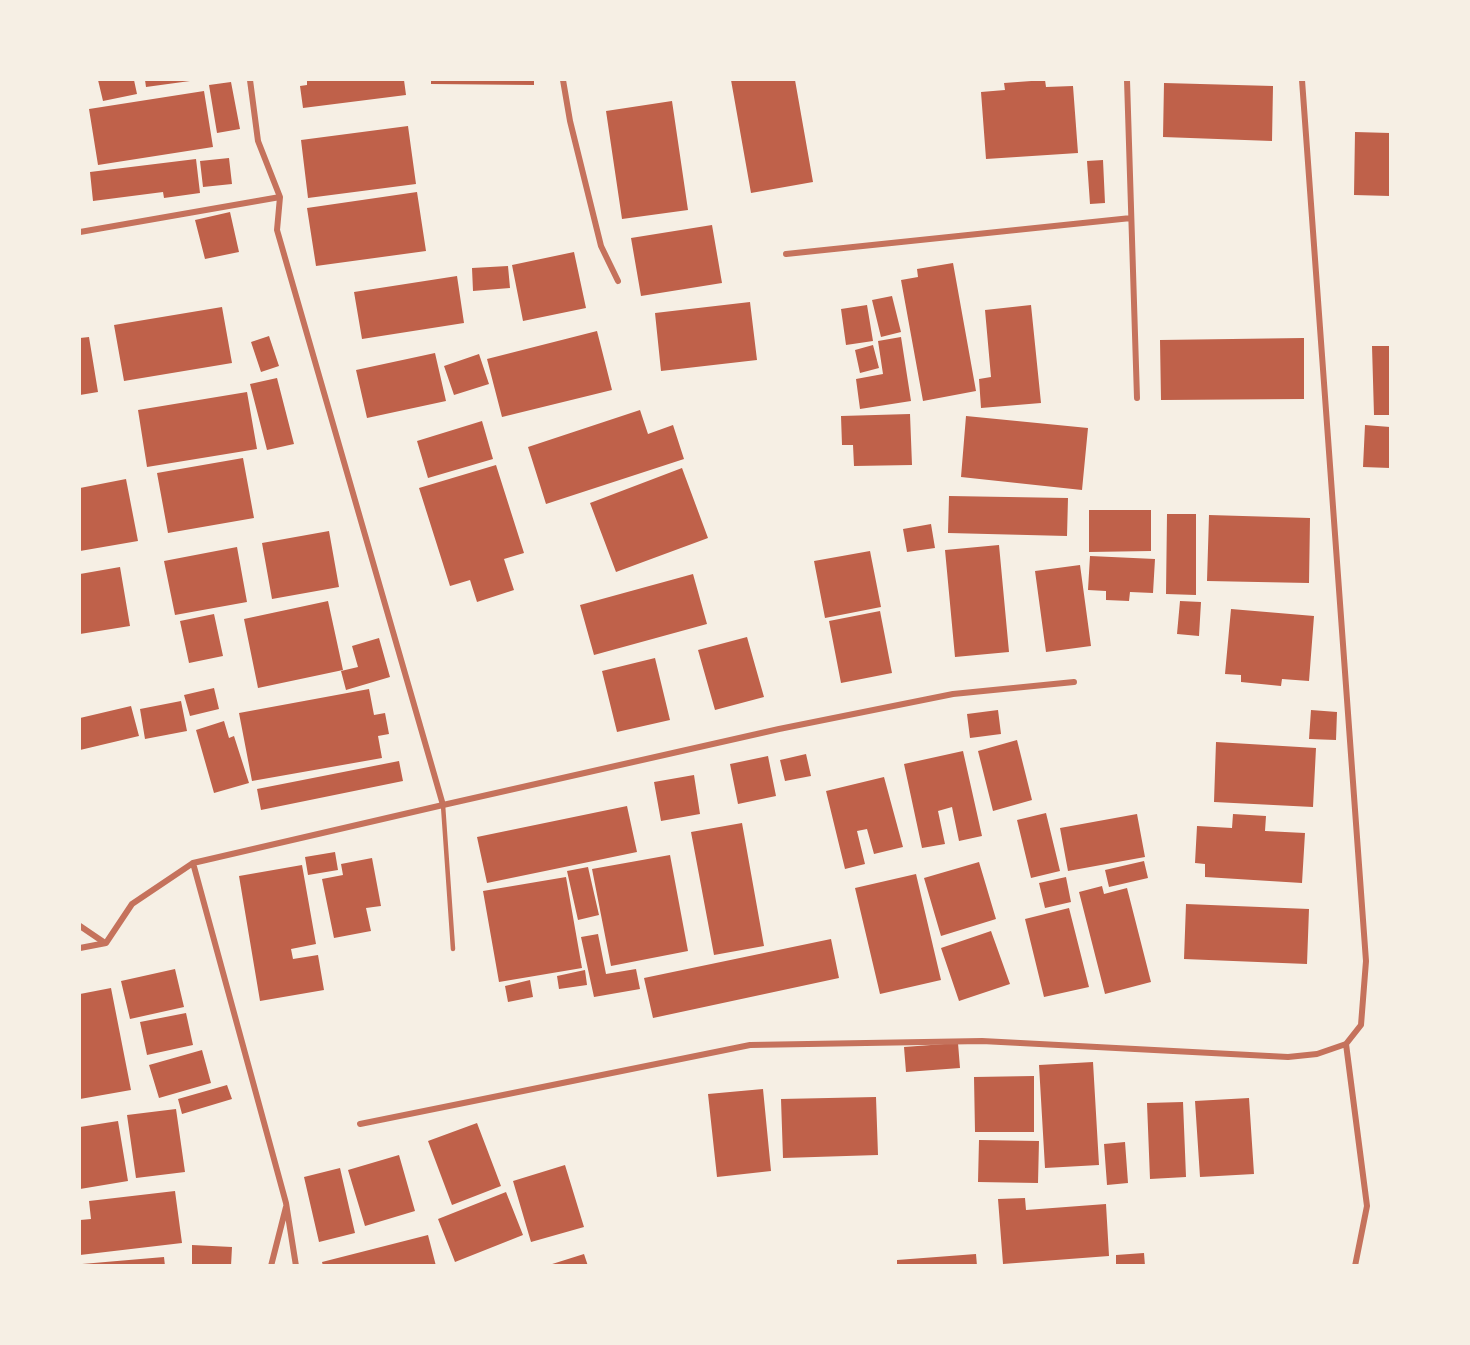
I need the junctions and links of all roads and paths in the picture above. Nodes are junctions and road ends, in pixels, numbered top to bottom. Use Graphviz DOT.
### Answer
graph roads {
  1 [pos="250,80"];
  2 [pos="563,80"];
  3 [pos="1127,80"];
  4 [pos="1302,80"];
  5 [pos="280,197"];
  6 [pos="1131,218"];
  7 [pos="80,232"];
  8 [pos="786,254"];
  9 [pos="618,281"];
  10 [pos="1137,398"];
  11 [pos="1074,682"];
  12 [pos="443,805"];
  13 [pos="193,863"];
  14 [pos="80,926"];
  15 [pos="106,943"];
  16 [pos="80,948"];
  17 [pos="453,949"];
  18 [pos="1346,1044"];
  19 [pos="360,1124"];
  20 [pos="286,1203"];
  21 [pos="271,1266"];
  22 [pos="296,1266"];
  23 [pos="1354,1266"];
  1 -- 5 [label="street"];
  2 -- 9 [label="street"];
  3 -- 6 [label="street"];
  4 -- 18 [label="street"];
  5 -- 7 [label="street"];
  5 -- 12 [label="street"];
  6 -- 8 [label="street"];
  6 -- 10 [label="street"];
  11 -- 12 [label="street"];
  12 -- 13 [label="street"];
  12 -- 17 [label="lane"];
  13 -- 15 [label="street"];
  13 -- 20 [label="street"];
  14 -- 15 [label="street"];
  15 -- 16 [label="street"];
  18 -- 19 [label="street"];
  18 -- 23 [label="street"];
  20 -- 21 [label="street"];
  20 -- 22 [label="street"];
}
